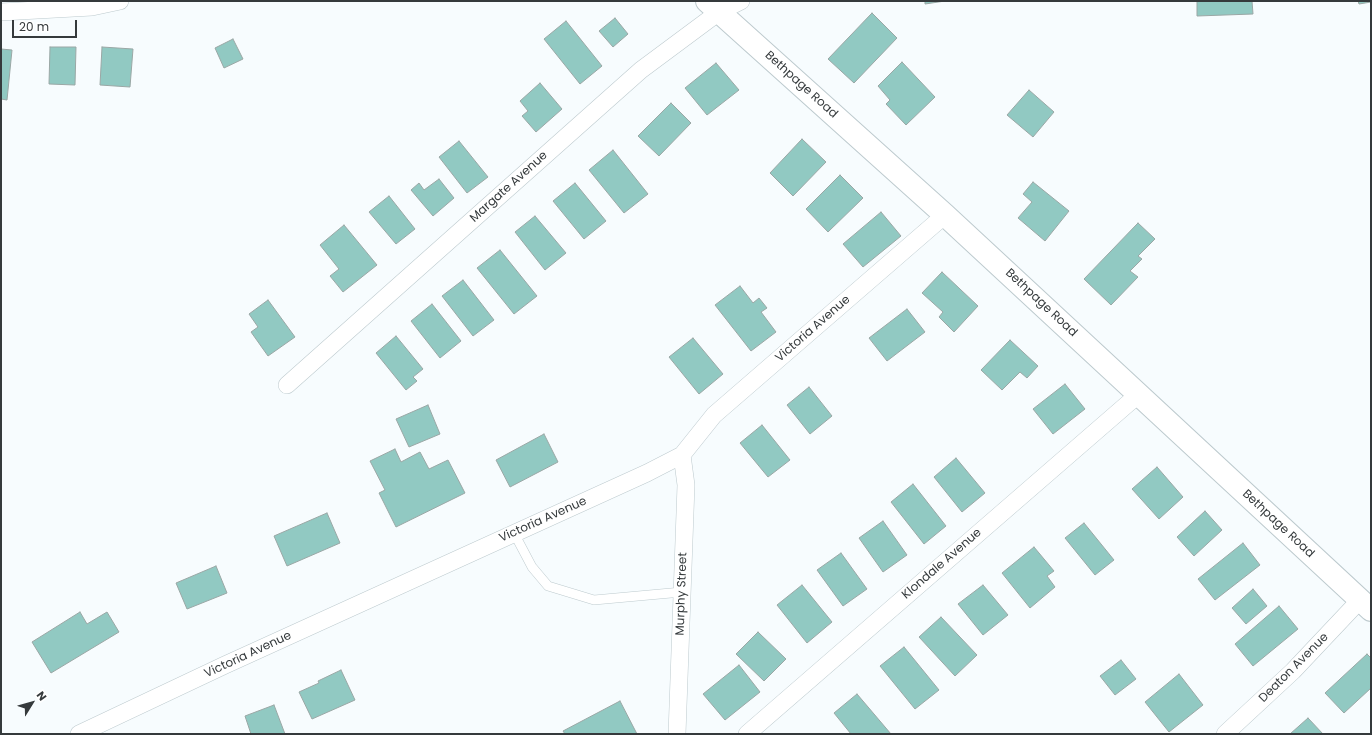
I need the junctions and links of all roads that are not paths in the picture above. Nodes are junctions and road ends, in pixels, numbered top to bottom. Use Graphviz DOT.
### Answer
graph roads {
  1 [pos="120,1"];
  2 [pos="741,1"];
  3 [pos="713,6"];
  4 [pos="1,12"];
  5 [pos="945,215"];
  6 [pos="287,385"];
  7 [pos="1139,394"];
  8 [pos="682,455"];
  9 [pos="514,533"];
  10 [pos="682,592"];
  11 [pos="1366,605"];
  12 [pos="79,734"];
  13 [pos="677,734"];
  14 [pos="747,734"];
  15 [pos="1225,734"];
  1 -- 4 [label="street"];
  2 -- 3 [label="street, Margate Avenue"];
  3 -- 5 [label="street, Bethpage Road"];
  3 -- 6 [label="street, Margate Avenue"];
  5 -- 7 [label="street, Bethpage Road"];
  5 -- 8 [label="street, Victoria Avenue"];
  7 -- 11 [label="street, Bethpage Road"];
  7 -- 14 [label="street, Klondale Avenue"];
  8 -- 9 [label="street, Victoria Avenue"];
  8 -- 10 [label="street, Murphy Street"];
  9 -- 10 [label="lane"];
  9 -- 12 [label="street, Victoria Avenue"];
  10 -- 13 [label="street, Murphy Street"];
  11 -- 15 [label="street, Deaton Avenue"];
}
